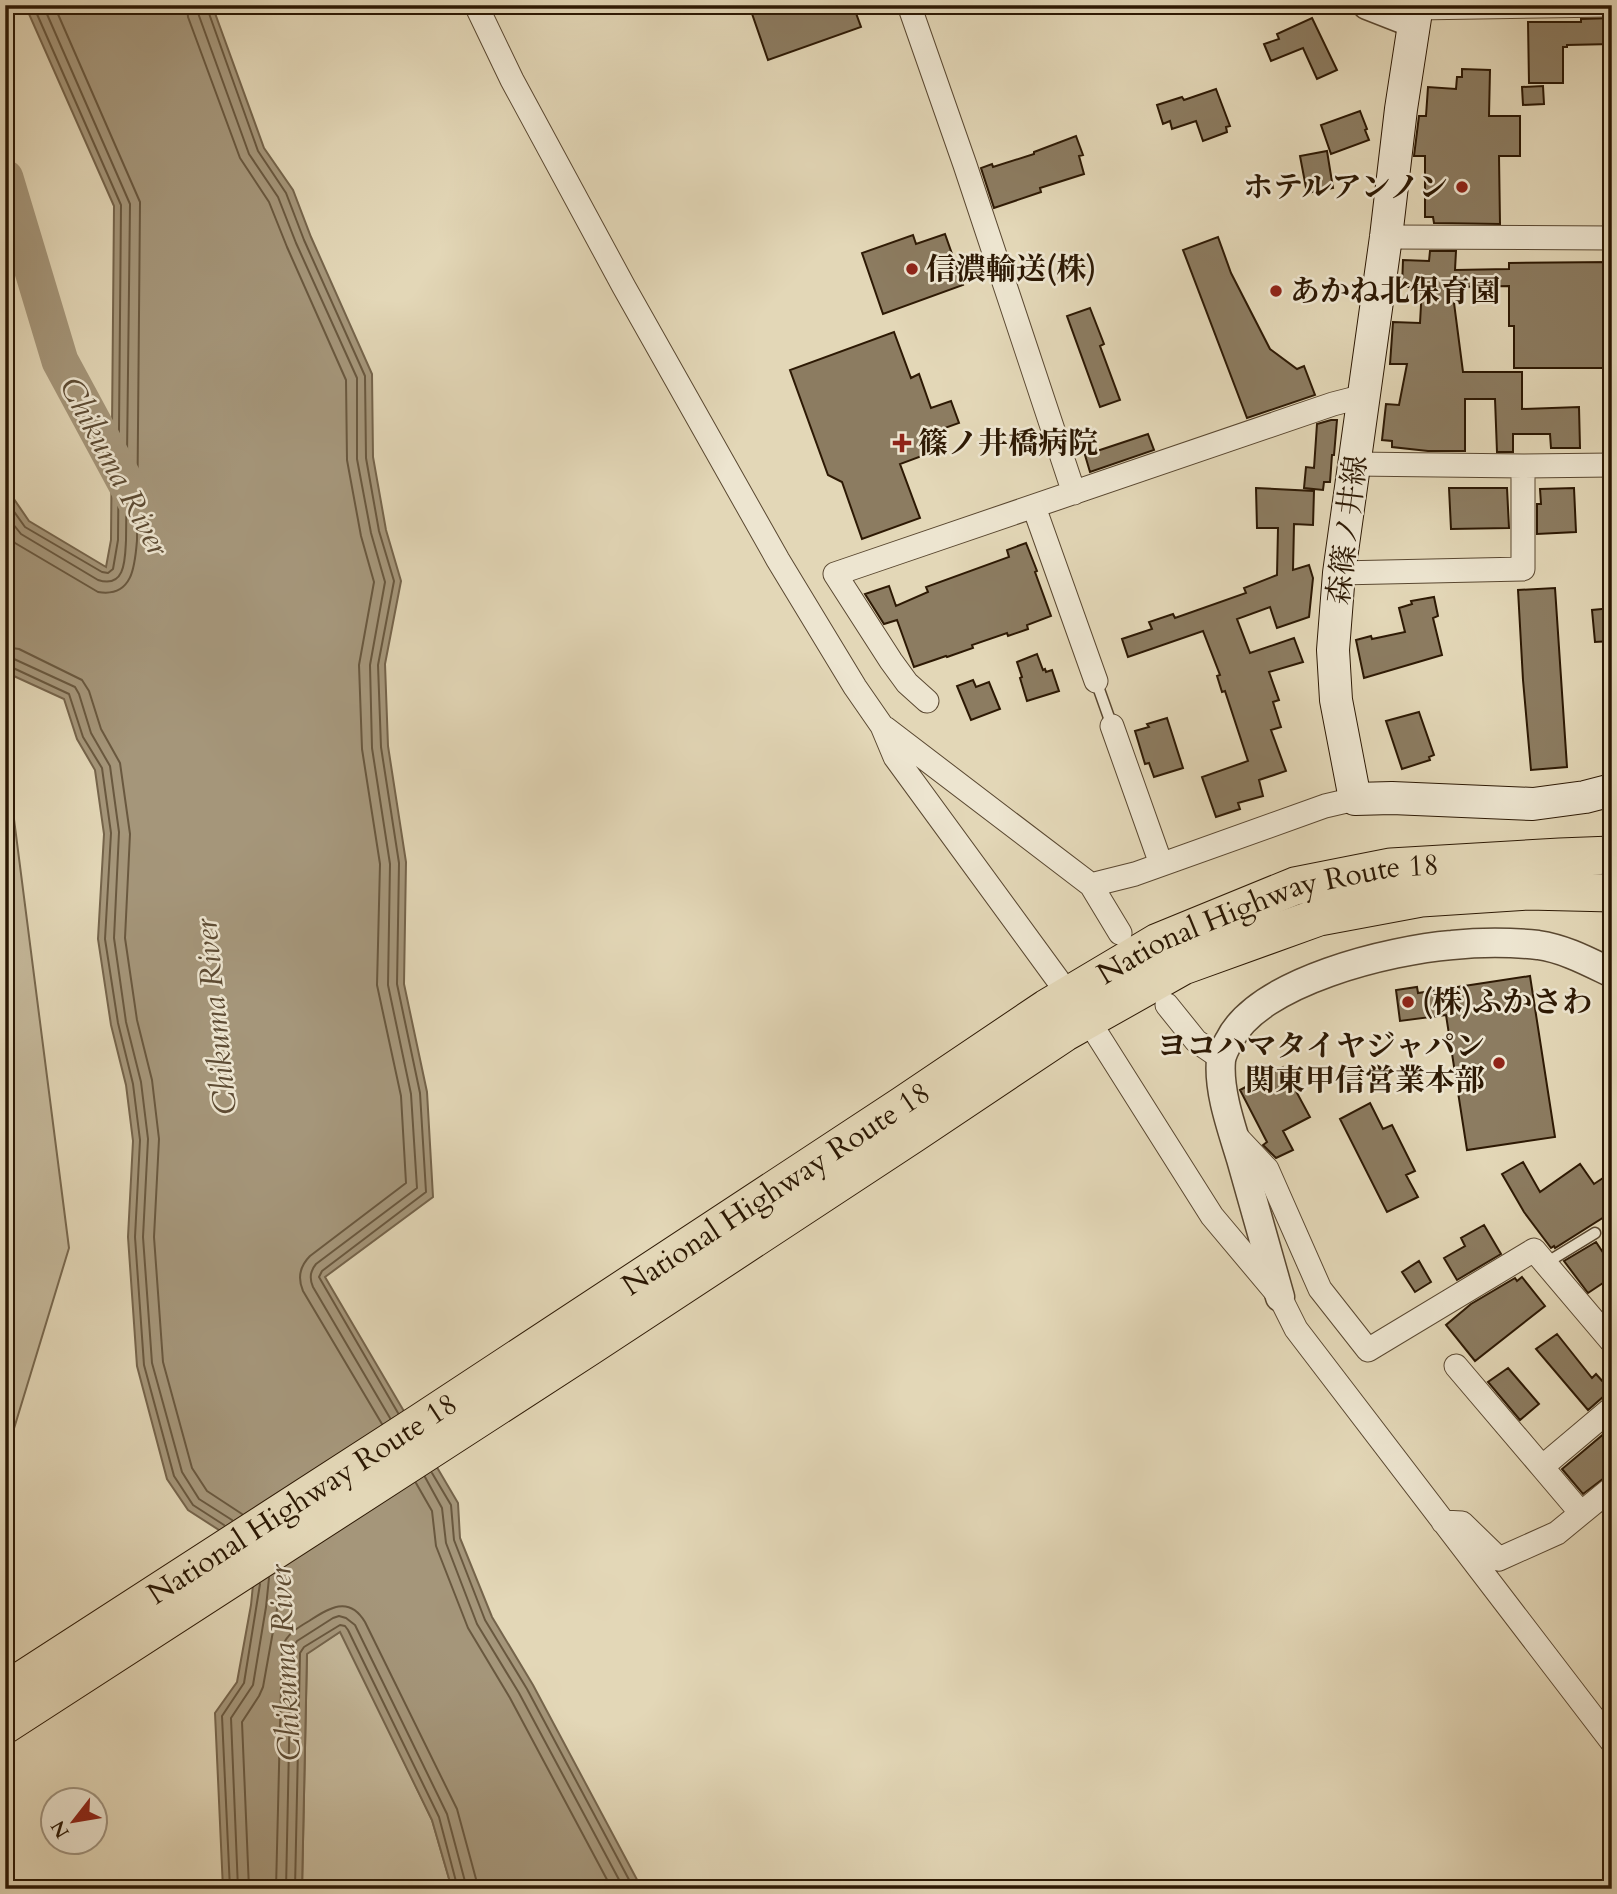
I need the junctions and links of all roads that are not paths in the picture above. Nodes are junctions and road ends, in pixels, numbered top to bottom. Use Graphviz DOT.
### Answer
graph roads {
  1 [pos="476,5"];
  2 [pos="909,5"];
  3 [pos="1367,5"];
  4 [pos="1609,5"];
  5 [pos="1416,12"];
  6 [pos="1386,237"];
  7 [pos="1612,238"];
  8 [pos="1364,396"];
  9 [pos="1354,464"];
  10 [pos="1612,465"];
  11 [pos="1522,466"];
  12 [pos="1074,493"];
  13 [pos="1034,507"];
  14 [pos="1339,573"];
  15 [pos="1097,681"];
  16 [pos="927,701"];
  17 [pos="882,726"];
  18 [pos="1112,726"];
  19 [pos="1612,790"];
  20 [pos="1355,799"];
  21 [pos="1612,855"];
  22 [pos="1161,864"];
  23 [pos="1091,886"];
  24 [pos="1612,893"];
  25 [pos="1120,933"];
  26 [pos="1612,973"];
  27 [pos="1167,1005"];
  28 [pos="1067,1014"];
  29 [pos="1221,1058"];
  30 [pos="1233,1133"];
  31 [pos="1595,1233"];
  32 [pos="1546,1264"];
  33 [pos="1280,1297"];
  34 [pos="1612,1342"];
  35 [pos="1457,1366"];
  36 [pos="1612,1408"];
  37 [pos="1542,1467"];
  38 [pos="1609,1496"];
  39 [pos="1581,1513"];
  40 [pos="1443,1522"];
  41 [pos="5,1691"];
  42 [pos="5,1725"];
  43 [pos="1612,1742"];
  1 -- 17 [label="street"];
  2 -- 12 [label="street"];
  3 -- 5 [label="street"];
  4 -- 5 [label="street"];
  5 -- 6 [label="main road, 森篠ノ井線"];
  6 -- 7 [label="street"];
  6 -- 8 [label="main road, 森篠ノ井線"];
  8 -- 9 [label="main road, 森篠ノ井線"];
  8 -- 12 [label="street"];
  9 -- 11 [label="street"];
  9 -- 14 [label="main road, 森篠ノ井線"];
  10 -- 11 [label="street"];
  11 -- 14 [label="street"];
  12 -- 13 [label="street"];
  13 -- 15 [label="street"];
  13 -- 16 [label="street"];
  14 -- 20 [label="main road, 森篠ノ井線"];
  15 -- 18 [label="lane"];
  17 -- 23 [label="street"];
  17 -- 28 [label="street"];
  18 -- 22 [label="street"];
  19 -- 20 [label="main road"];
  20 -- 22 [label="street"];
  21 -- 28 [label="highway, National Highway Route 18"];
  22 -- 23 [label="street"];
  23 -- 25 [label="street"];
  24 -- 28 [label="highway, National Highway Route 18"];
  26 -- 29 [label="street"];
  27 -- 29 [label="street"];
  28 -- 33 [label="street"];
  28 -- 41 [label="highway, National Highway Route 18"];
  28 -- 42 [label="highway, National Highway Route 18"];
  29 -- 30 [label="street"];
  30 -- 32 [label="street"];
  30 -- 33 [label="street"];
  31 -- 32 [label="lane"];
  32 -- 34 [label="street"];
  33 -- 40 [label="street"];
  35 -- 37 [label="street"];
  36 -- 37 [label="street"];
  37 -- 39 [label="street"];
  38 -- 39 [label="street"];
  39 -- 40 [label="street"];
  40 -- 43 [label="street"];
}
